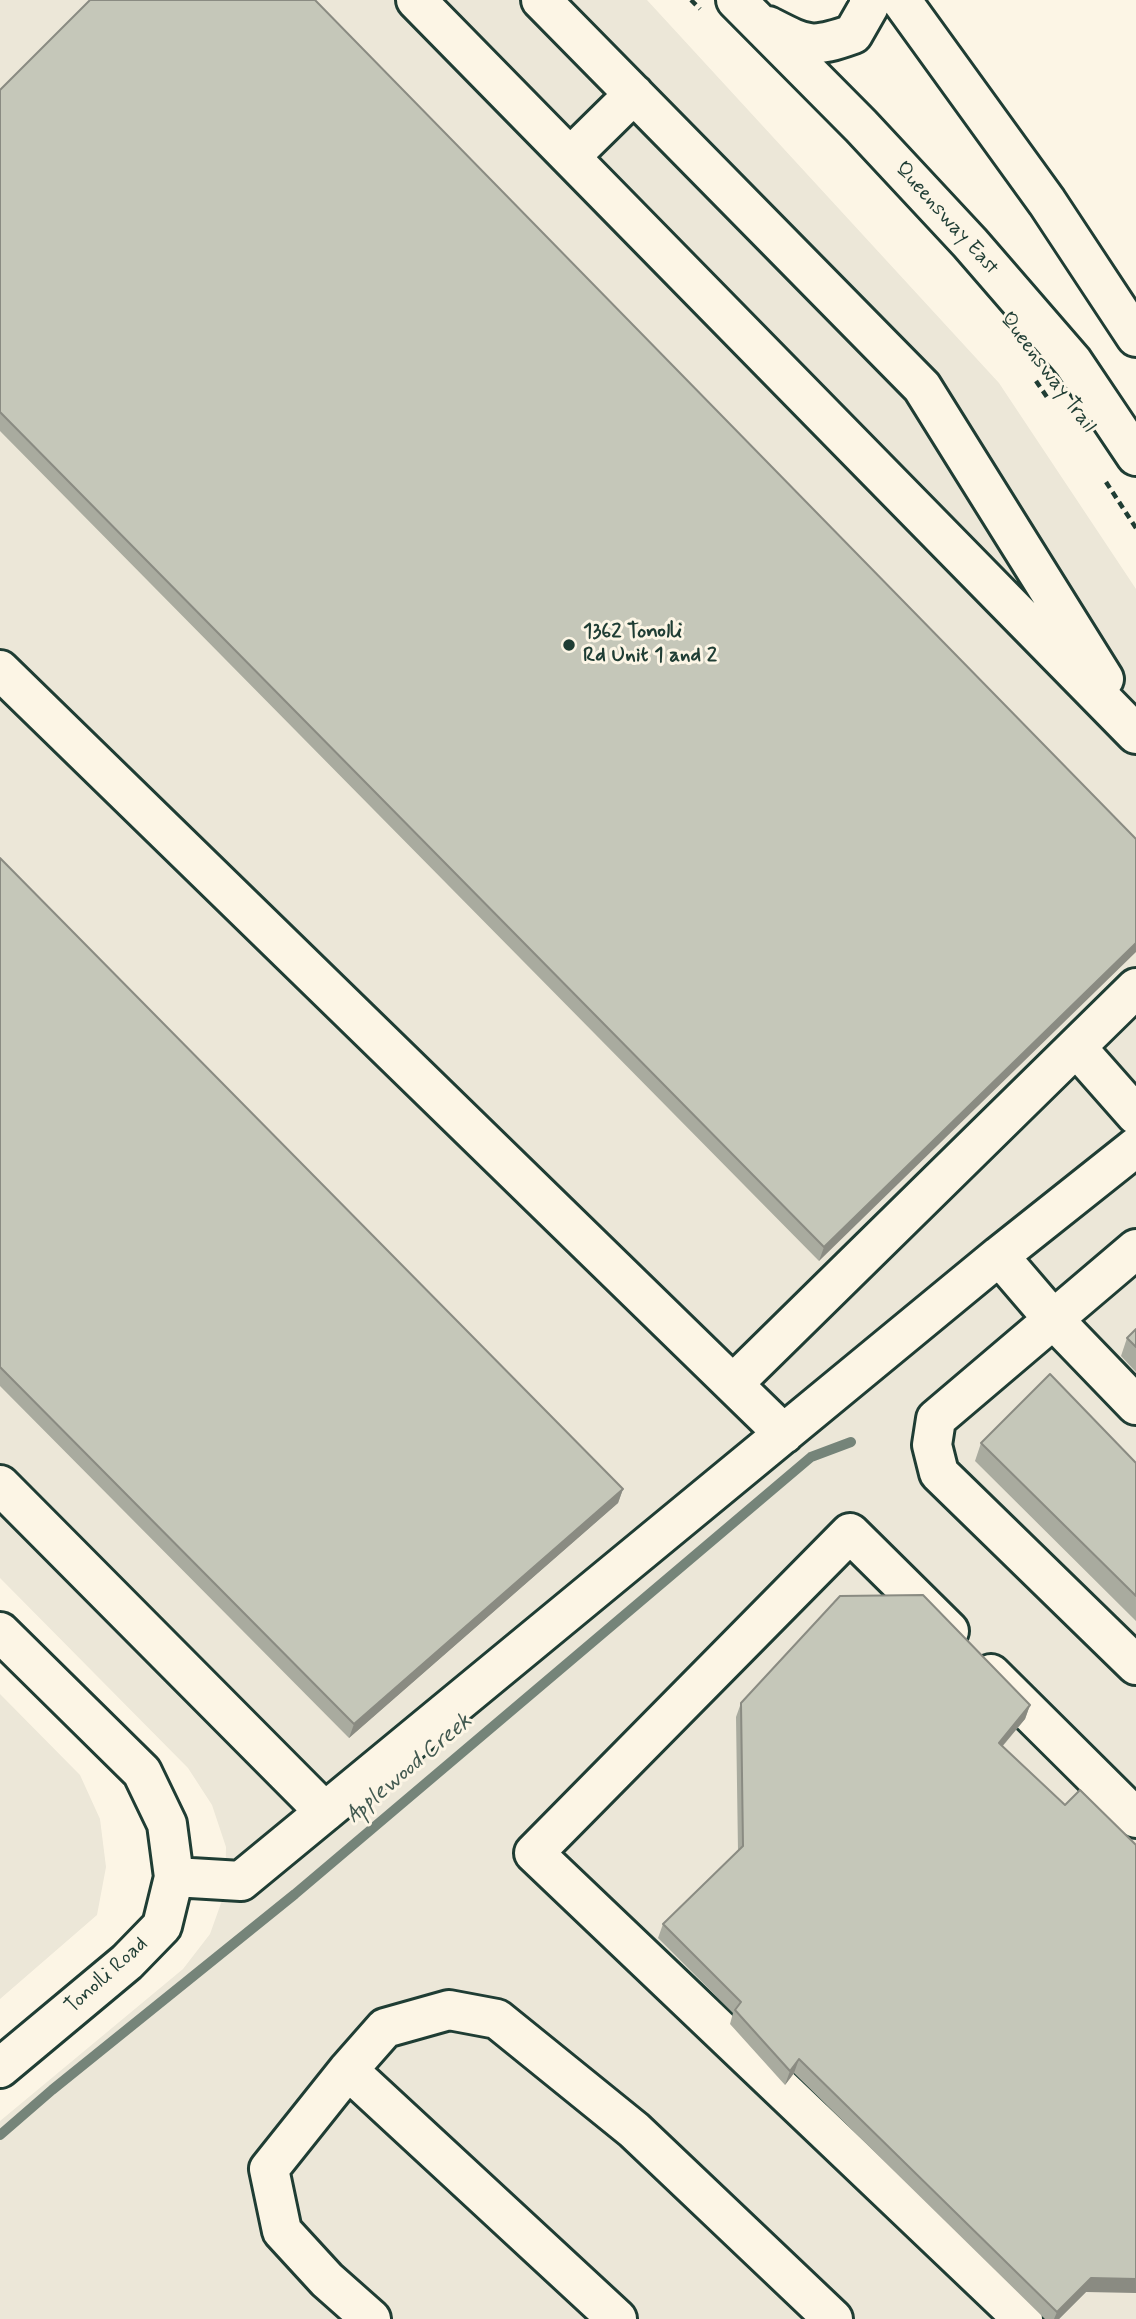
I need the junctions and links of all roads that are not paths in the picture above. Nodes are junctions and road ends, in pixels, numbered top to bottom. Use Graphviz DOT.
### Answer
graph roads {
  1 [pos="416,0"];
  2 [pos="541,0"];
  3 [pos="869,0"];
  4 [pos="901,0"];
  5 [pos="730,9"];
  6 [pos="634,94"];
  7 [pos="570,157"];
  8 [pos="1136,337"];
  9 [pos="1136,456"];
  10 [pos="0,670"];
  11 [pos="1136,733"];
  12 [pos="1136,988"];
  13 [pos="1076,1047"];
  14 [pos="1136,1115"];
  15 [pos="1136,1147"];
  16 [pos="1136,1249"];
  17 [pos="999,1256"];
  18 [pos="1054,1319"];
  19 [pos="733,1384"];
  20 [pos="1136,1405"];
  21 [pos="784,1434"];
  22 [pos="0,1485"];
  23 [pos="0,1632"];
  24 [pos="1136,1665"];
  25 [pos="325,1812"];
  26 [pos="1136,1818"];
  27 [pos="174,1877"];
  28 [pos="0,2068"];
  29 [pos="348,2070"];
  30 [pos="371,2319"];
  31 [pos="617,2319"];
  32 [pos="833,2319"];
  33 [pos="1023,2319"];
  1 -- 7 [label="main road"];
  2 -- 6 [label="main road"];
  3 -- 5 [label="main road"];
  4 -- 8 [label="main road"];
  5 -- 9 [label="main road, Queensway East"];
  6 -- 7 [label="main road"];
  6 -- 11 [label="main road"];
  7 -- 11 [label="main road"];
  10 -- 19 [label="main road"];
  12 -- 13 [label="main road"];
  13 -- 14 [label="main road"];
  13 -- 19 [label="main road"];
  15 -- 17 [label="main road"];
  16 -- 18 [label="main road"];
  17 -- 18 [label="main road"];
  17 -- 21 [label="main road"];
  18 -- 20 [label="main road"];
  18 -- 24 [label="main road"];
  19 -- 21 [label="main road"];
  21 -- 25 [label="main road"];
  22 -- 25 [label="main road"];
  23 -- 27 [label="main road, Tonolli Road"];
  25 -- 27 [label="main road"];
  26 -- 33 [label="main road"];
  27 -- 28 [label="main road, Tonolli Road"];
  29 -- 30 [label="main road"];
  29 -- 31 [label="main road"];
  29 -- 32 [label="main road"];
}
